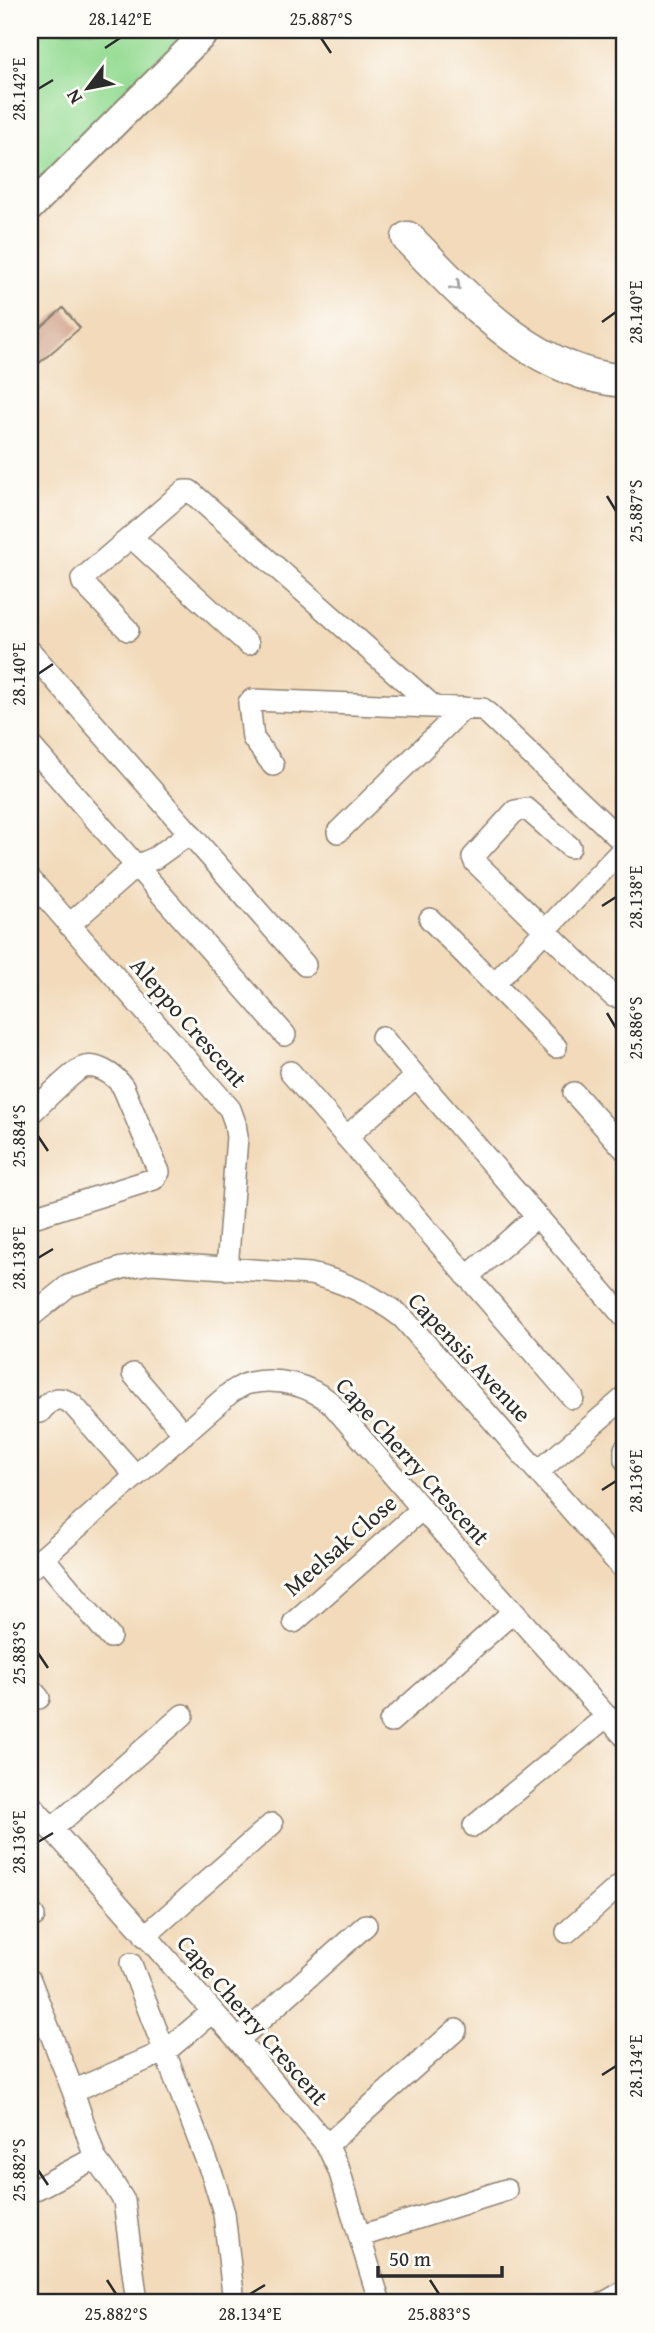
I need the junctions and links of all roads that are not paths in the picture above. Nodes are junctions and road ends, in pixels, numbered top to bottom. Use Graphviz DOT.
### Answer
graph roads {
  1 [pos="208,30"];
  2 [pos="71,165"];
  3 [pos="30,197"];
  4 [pos="30,208"];
  5 [pos="408,238"];
  6 [pos="625,381"];
  7 [pos="131,537"];
  8 [pos="128,629"];
  9 [pos="248,644"];
  10 [pos="30,650"];
  11 [pos="434,707"];
  12 [pos="474,709"];
  13 [pos="30,745"];
  14 [pos="273,765"];
  15 [pos="338,832"];
  16 [pos="190,833"];
  17 [pos="625,845"];
  18 [pos="570,847"];
  19 [pos="136,866"];
  20 [pos="30,879"];
  21 [pos="430,919"];
  22 [pos="69,925"];
  23 [pos="546,930"];
  24 [pos="305,965"];
  25 [pos="495,983"];
  26 [pos="625,997"];
  27 [pos="285,1035"];
  28 [pos="382,1037"];
  29 [pos="556,1047"];
  30 [pos="290,1072"];
  31 [pos="416,1077"];
  32 [pos="574,1093"];
  33 [pos="30,1114"];
  34 [pos="346,1138"];
  35 [pos="625,1150"];
  36 [pos="537,1216"];
  37 [pos="30,1218"];
  38 [pos="227,1269"];
  39 [pos="467,1277"];
  40 [pos="30,1317"];
  41 [pos="625,1318"];
  42 [pos="133,1374"];
  43 [pos="625,1397"];
  44 [pos="573,1398"];
  45 [pos="40,1412"];
  46 [pos="184,1434"];
  47 [pos="625,1449"];
  48 [pos="625,1460"];
  49 [pos="538,1472"];
  50 [pos="136,1476"];
  51 [pos="422,1509"];
  52 [pos="41,1559"];
  53 [pos="625,1571"];
  54 [pos="99,1608"];
  55 [pos="513,1612"];
  56 [pos="293,1622"];
  57 [pos="110,1637"];
  58 [pos="183,1716"];
  59 [pos="607,1716"];
  60 [pos="390,1722"];
  61 [pos="625,1737"];
  62 [pos="30,1804"];
  63 [pos="272,1824"];
  64 [pos="474,1826"];
  65 [pos="51,1830"];
  66 [pos="625,1881"];
  67 [pos="366,1925"];
  68 [pos="567,1932"];
  69 [pos="145,1936"];
  70 [pos="131,1964"];
  71 [pos="30,1980"];
  72 [pos="212,2012"];
  73 [pos="456,2031"];
  74 [pos="238,2040"];
  75 [pos="166,2051"];
  76 [pos="73,2091"];
  77 [pos="327,2145"];
  78 [pos="94,2158"];
  79 [pos="506,2190"];
  80 [pos="30,2192"];
  81 [pos="361,2236"];
  82 [pos="625,2291"];
  83 [pos="136,2303"];
  84 [pos="234,2303"];
  85 [pos="380,2303"];
  86 [pos="604,2303"];
  1 -- 2 [label="main road"];
  2 -- 3 [label="main road"];
  2 -- 4 [label="main road"];
  5 -- 6 [label="highway, one-way"];
  7 -- 8 [label="street"];
  7 -- 9 [label="street"];
  7 -- 11 [label="street"];
  10 -- 16 [label="street"];
  11 -- 12 [label="street"];
  11 -- 14 [label="street"];
  12 -- 15 [label="street"];
  12 -- 17 [label="street"];
  13 -- 19 [label="street"];
  16 -- 19 [label="street"];
  16 -- 24 [label="street"];
  17 -- 23 [label="street"];
  18 -- 23 [label="street"];
  19 -- 22 [label="street"];
  19 -- 27 [label="street"];
  20 -- 22 [label="street, Aleppo Crescent"];
  21 -- 25 [label="street"];
  22 -- 38 [label="street, Aleppo Crescent"];
  23 -- 25 [label="street"];
  23 -- 26 [label="street"];
  25 -- 29 [label="street"];
  28 -- 31 [label="street"];
  30 -- 34 [label="street"];
  31 -- 34 [label="street"];
  31 -- 36 [label="street"];
  32 -- 35 [label="street"];
  33 -- 37 [label="street"];
  34 -- 39 [label="street"];
  36 -- 39 [label="street"];
  36 -- 41 [label="street"];
  38 -- 40 [label="street, Capensis Avenue"];
  38 -- 49 [label="street, Capensis Avenue"];
  39 -- 44 [label="street"];
  42 -- 46 [label="street"];
  43 -- 49 [label="street"];
  45 -- 50 [label="street"];
  46 -- 50 [label="street, Cape Cherry Crescent"];
  46 -- 51 [label="street, Cape Cherry Crescent"];
  47 -- 48 [label="street"];
  49 -- 53 [label="street, Capensis Avenue"];
  50 -- 52 [label="street, Cape Cherry Crescent"];
  51 -- 55 [label="street, Cape Cherry Crescent"];
  51 -- 56 [label="street, Meelsak Close"];
  52 -- 54 [label="street"];
  52 -- 57 [label="street"];
  55 -- 59 [label="street, Cape Cherry Crescent"];
  55 -- 60 [label="street"];
  58 -- 65 [label="street"];
  59 -- 61 [label="street, Cape Cherry Crescent"];
  59 -- 64 [label="street"];
  62 -- 65 [label="street, Cape Cherry Crescent"];
  63 -- 69 [label="street"];
  65 -- 69 [label="street, Cape Cherry Crescent"];
  66 -- 68 [label="street"];
  67 -- 74 [label="street"];
  69 -- 72 [label="street, Cape Cherry Crescent"];
  70 -- 75 [label="street"];
  71 -- 76 [label="street"];
  72 -- 74 [label="street, Cape Cherry Crescent"];
  72 -- 75 [label="street"];
  73 -- 77 [label="street"];
  74 -- 77 [label="street, Cape Cherry Crescent"];
  75 -- 76 [label="street"];
  75 -- 84 [label="street"];
  76 -- 78 [label="street"];
  77 -- 81 [label="street, Cape Cherry Crescent"];
  78 -- 80 [label="street"];
  78 -- 83 [label="street"];
  79 -- 81 [label="street"];
  81 -- 85 [label="street, Cape Cherry Crescent"];
  82 -- 86 [label="street"];
}
